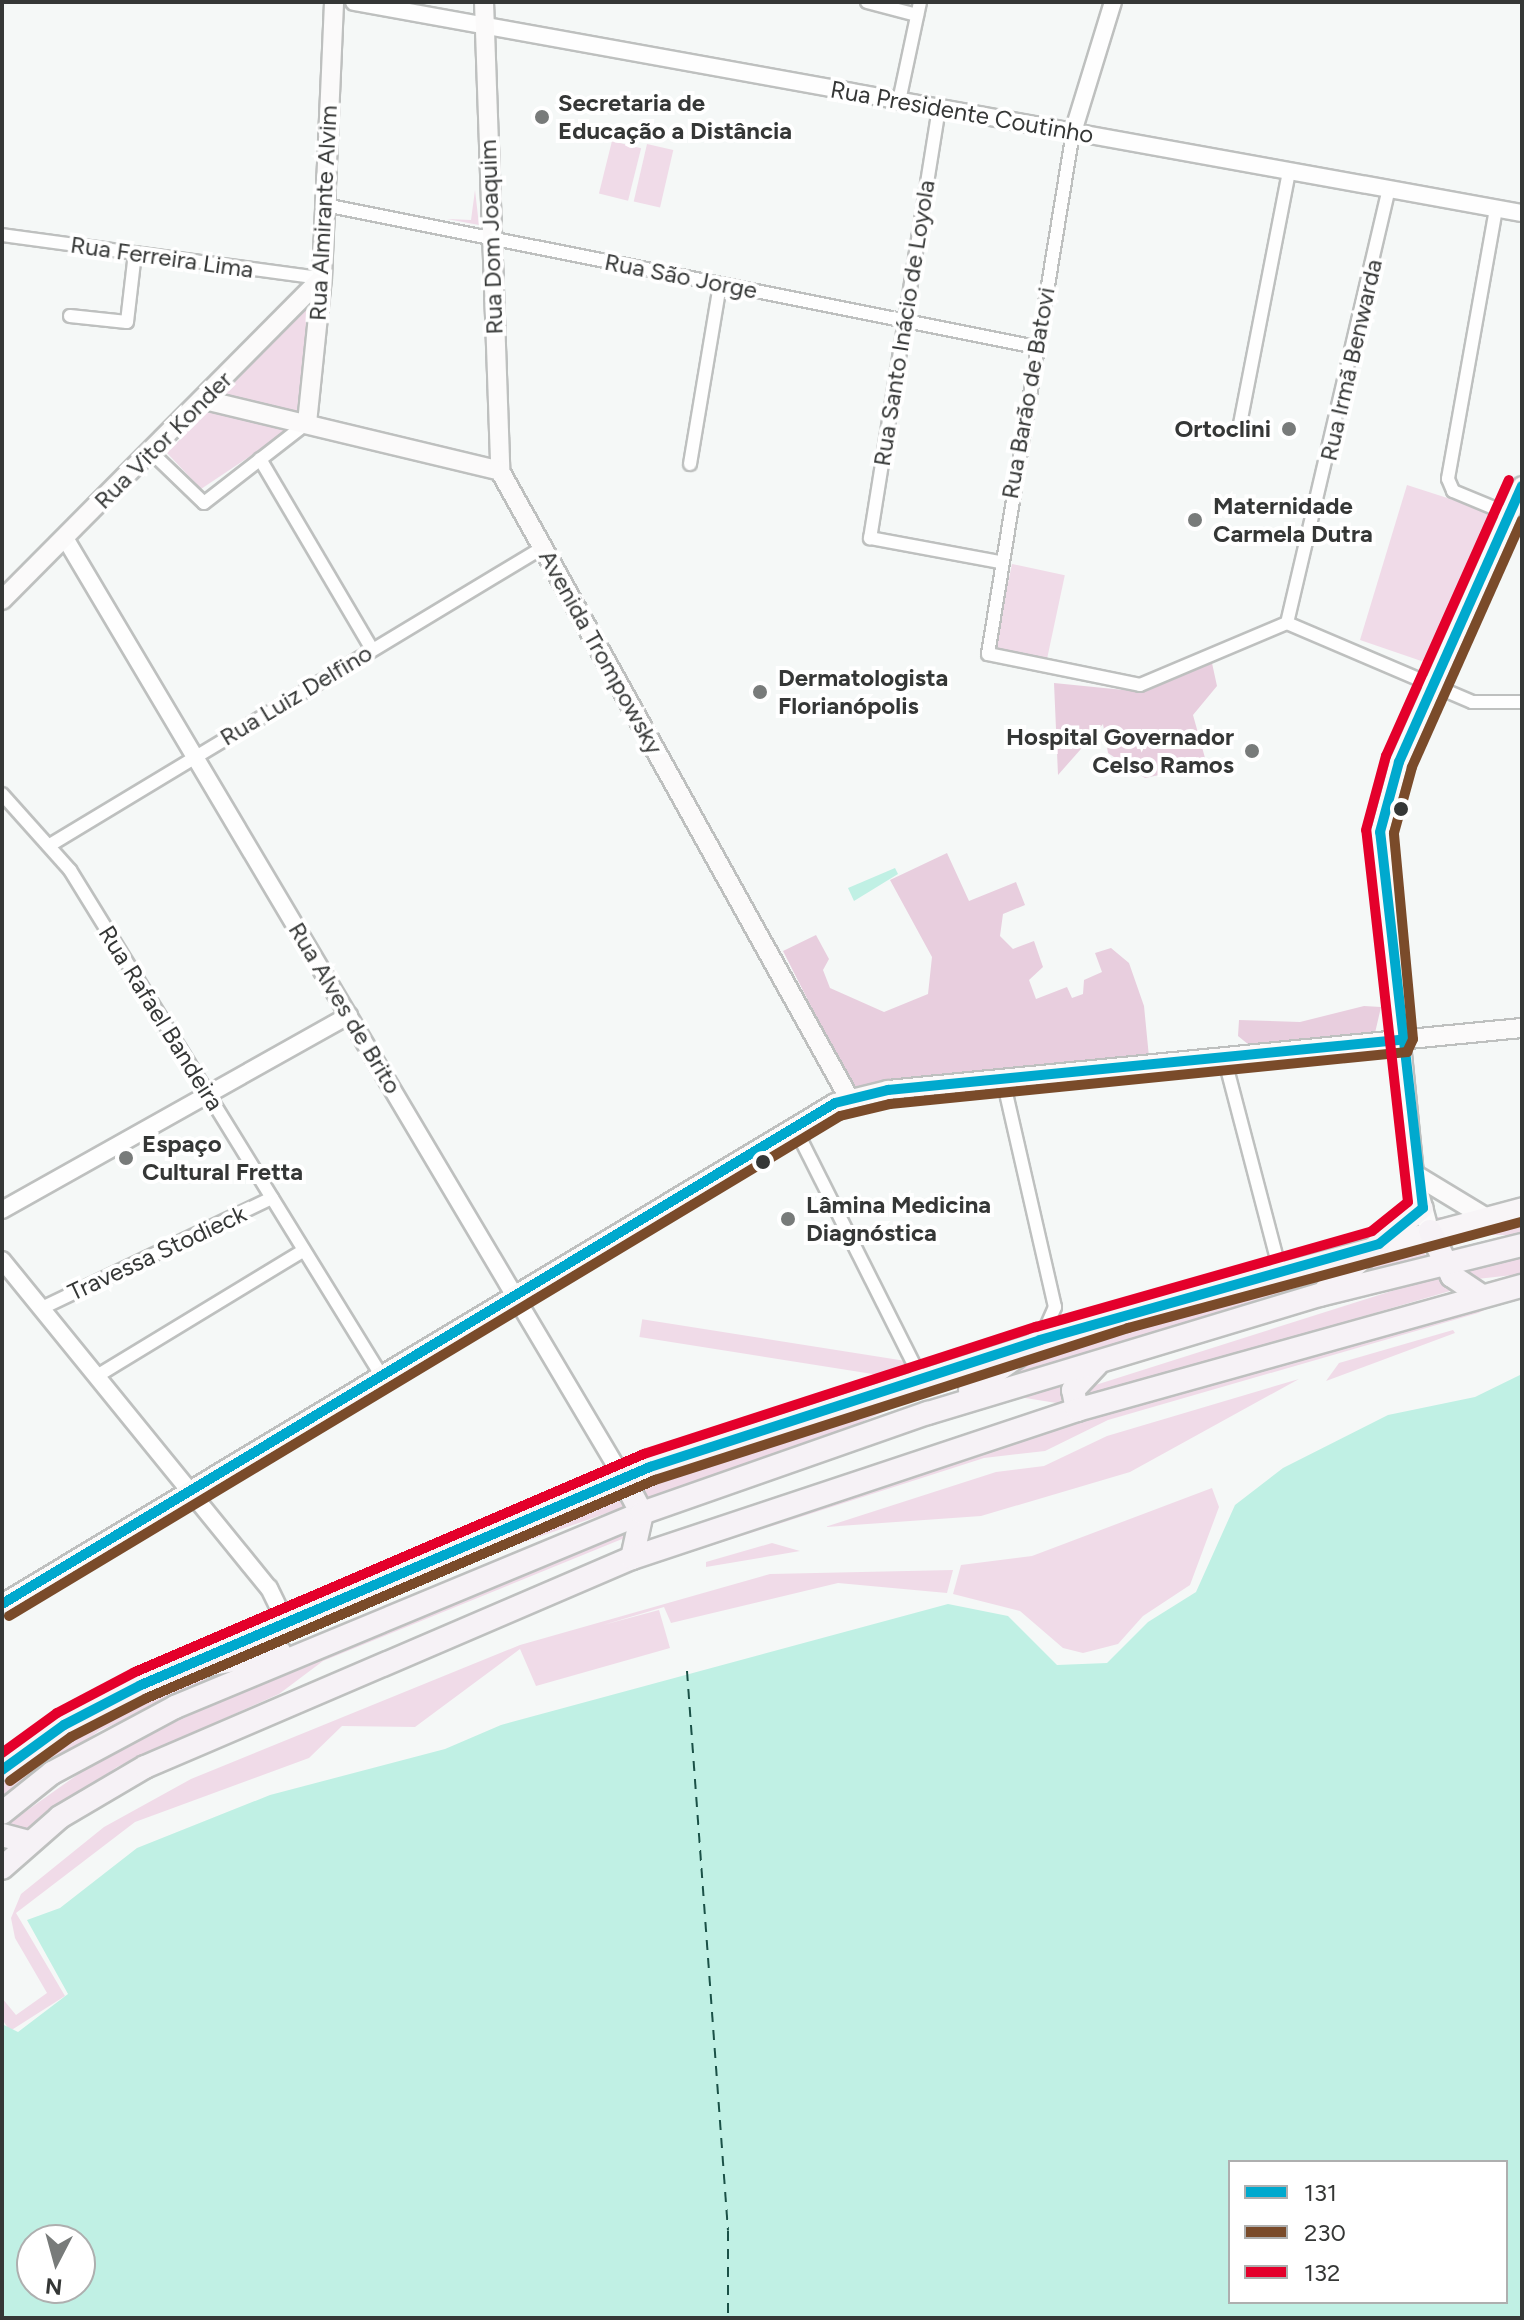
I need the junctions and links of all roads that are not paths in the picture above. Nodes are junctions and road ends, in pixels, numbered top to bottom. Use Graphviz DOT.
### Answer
graph roads {
  1 [pos="334,2"];
  2 [pos="354,2"];
  3 [pos="484,2"];
  4 [pos="867,2"];
  5 [pos="1113,2"];
  6 [pos="918,8"];
  7 [pos="484,26"];
  8 [pos="899,101"];
  9 [pos="939,108"];
  10 [pos="1073,132"];
  11 [pos="1289,172"];
  12 [pos="1389,189"];
  13 [pos="325,205"];
  14 [pos="1496,209"];
  15 [pos="1522,213"];
  16 [pos="2,235"];
  17 [pos="490,238"];
  18 [pos="135,253"];
  19 [pos="322,278"];
  20 [pos="720,284"];
  21 [pos="70,316"];
  22 [pos="901,320"];
  23 [pos="1036,347"];
  24 [pos="225,379"];
  25 [pos="205,400"];
  26 [pos="234,407"];
  27 [pos="307,423"];
  28 [pos="1240,424"];
  29 [pos="152,453"];
  30 [pos="260,459"];
  31 [pos="690,464"];
  32 [pos="500,471"];
  33 [pos="1522,486"];
  34 [pos="1511,515"];
  35 [pos="65,538"];
  36 [pos="542,548"];
  37 [pos="1000,562"];
  38 [pos="2,600"];
  39 [pos="1287,623"];
  40 [pos="372,649"];
  41 [pos="1437,683"];
  42 [pos="1522,702"];
  43 [pos="195,756"];
  44 [pos="2,794"];
  45 [pos="50,845"];
  46 [pos="349,1015"];
  47 [pos="1522,1028"];
  48 [pos="1399,1040"];
  49 [pos="1224,1057"];
  50 [pos="1003,1080"];
  51 [pos="208,1093"];
  52 [pos="849,1098"];
  53 [pos="794,1126"];
  54 [pos="1414,1174"];
  55 [pos="272,1198"];
  56 [pos="1423,1208"];
  57 [pos="1522,1208"];
  58 [pos="2,1210"];
  59 [pos="1485,1217"];
  60 [pos="1430,1231"];
  61 [pos="1379,1244"];
  62 [pos="1522,1245"];
  63 [pos="304,1250"];
  64 [pos="2,1260"];
  65 [pos="1443,1264"];
  66 [pos="1280,1270"];
  67 [pos="1522,1286"];
  68 [pos="515,1294"];
  69 [pos="1320,1295"];
  70 [pos="1482,1296"];
  71 [pos="42,1308"];
  72 [pos="1040,1340"];
  73 [pos="1101,1360"];
  74 [pos="381,1375"];
  75 [pos="97,1376"];
  76 [pos="921,1379"];
  77 [pos="1077,1410"];
  78 [pos="928,1413"];
  79 [pos="623,1478"];
  80 [pos="189,1492"];
  81 [pos="642,1513"];
  82 [pos="632,1558"];
  83 [pos="2,1604"];
  84 [pos="286,1623"];
  85 [pos="315,1645"];
  86 [pos="173,1671"];
  87 [pos="3,1769"];
  88 [pos="2,1813"];
  89 [pos="2,1835"];
  90 [pos="29,1842"];
  91 [pos="2,1868"];
  1 -- 13 [label="main road, Rua Almirante Alvim"];
  2 -- 7 [label="street, Rua Presidente Coutinho"];
  3 -- 7 [label="main road, Rua Dom Joaquim"];
  4 -- 6 [label="street"];
  5 -- 10 [label="street"];
  6 -- 8 [label="street"];
  7 -- 8 [label="street, Rua Presidente Coutinho"];
  7 -- 17 [label="main road, Rua Dom Joaquim"];
  8 -- 9 [label="street, Rua Presidente Coutinho"];
  9 -- 10 [label="street, Rua Presidente Coutinho"];
  9 -- 22 [label="street, Rua Santo Inácio de Loyola"];
  10 -- 11 [label="street, Rua Presidente Coutinho"];
  10 -- 23 [label="street, Rua Barão de Batovi"];
  11 -- 12 [label="street, Rua Presidente Coutinho"];
  11 -- 28 [label="street"];
  12 -- 14 [label="street, Rua Presidente Coutinho"];
  12 -- 39 [label="street, Rua Irmã Benwarda"];
  13 -- 17 [label="street, Rua São Jorge"];
  13 -- 19 [label="main road, Rua Almirante Alvim"];
  14 -- 15 [label="street, Rua Presidente Coutinho"];
  14 -- 34 [label="street"];
  16 -- 18 [label="street, Rua Ferreira Lima"];
  17 -- 20 [label="street, Rua São Jorge"];
  17 -- 32 [label="main road, Rua Dom Joaquim"];
  18 -- 19 [label="street, Rua Ferreira Lima"];
  18 -- 21 [label="street"];
  19 -- 24 [label="main road, Rua Vitor Konder"];
  19 -- 27 [label="main road, Rua Almirante Alvim"];
  20 -- 22 [label="street, Rua São Jorge"];
  20 -- 31 [label="street"];
  22 -- 23 [label="street, Rua São Jorge"];
  22 -- 37 [label="street, Rua Santo Inácio de Loyola"];
  23 -- 37 [label="street, Rua Barão de Batovi"];
  24 -- 25 [label="main road, Rua Vitor Konder"];
  24 -- 26 [label="main road"];
  25 -- 26 [label="main road"];
  25 -- 29 [label="main road, Rua Vitor Konder"];
  26 -- 27 [label="main road"];
  27 -- 30 [label="street"];
  27 -- 32 [label="main road"];
  29 -- 30 [label="street"];
  29 -- 35 [label="main road, Rua Vitor Konder"];
  30 -- 40 [label="street"];
  32 -- 36 [label="main road, Avenida Trompowsky"];
  33 -- 34 [label="main road"];
  34 -- 41 [label="main road"];
  35 -- 38 [label="main road, Rua Vitor Konder"];
  35 -- 43 [label="street, Rua Alves de Brito"];
  36 -- 40 [label="street, Rua Luiz Delfino"];
  36 -- 52 [label="main road, Avenida Trompowsky"];
  37 -- 39 [label="street, Rua Barão de Batovi"];
  39 -- 41 [label="street"];
  40 -- 43 [label="street, Rua Luiz Delfino"];
  41 -- 42 [label="street"];
  41 -- 48 [label="main road"];
  43 -- 45 [label="street, Rua Luiz Delfino"];
  43 -- 46 [label="street, Rua Alves de Brito"];
  44 -- 45 [label="street, Rua Rafael Bandeira"];
  45 -- 51 [label="street, Rua Rafael Bandeira"];
  46 -- 51 [label="street"];
  46 -- 68 [label="street, Rua Alves de Brito"];
  47 -- 48 [label="main road"];
  48 -- 49 [label="main road"];
  48 -- 54 [label="main road"];
  49 -- 50 [label="main road"];
  49 -- 66 [label="street"];
  50 -- 52 [label="main road"];
  50 -- 72 [label="street"];
  51 -- 55 [label="street, Rua Rafael Bandeira"];
  51 -- 58 [label="street"];
  52 -- 53 [label="main road"];
  53 -- 68 [label="main road"];
  53 -- 76 [label="street"];
  54 -- 56 [label="main road"];
  54 -- 59 [label="main road"];
  55 -- 63 [label="street, Rua Rafael Bandeira"];
  55 -- 71 [label="street, Travessa Stodieck"];
  56 -- 60 [label="main road"];
  56 -- 61 [label="main road"];
  57 -- 59 [label="main road"];
  59 -- 60 [label="main road"];
  60 -- 61 [label="main road"];
  60 -- 65 [label="highway"];
  61 -- 66 [label="main road"];
  61 -- 69 [label="highway"];
  62 -- 65 [label="highway"];
  63 -- 74 [label="street, Rua Rafael Bandeira"];
  63 -- 75 [label="street"];
  64 -- 71 [label="street"];
  65 -- 69 [label="highway"];
  65 -- 70 [label="highway"];
  66 -- 72 [label="main road"];
  67 -- 70 [label="highway"];
  68 -- 74 [label="main road"];
  68 -- 79 [label="street, Rua Alves de Brito"];
  69 -- 73 [label="highway"];
  70 -- 77 [label="highway"];
  71 -- 75 [label="street"];
  72 -- 76 [label="main road"];
  72 -- 78 [label="highway"];
  73 -- 77 [label="highway"];
  73 -- 78 [label="highway"];
  74 -- 80 [label="main road"];
  75 -- 80 [label="street"];
  76 -- 79 [label="main road"];
  77 -- 82 [label="highway"];
  78 -- 81 [label="highway"];
  79 -- 81 [label="highway"];
  79 -- 84 [label="main road"];
  80 -- 83 [label="main road"];
  80 -- 84 [label="street"];
  81 -- 82 [label="highway"];
  81 -- 85 [label="highway"];
  82 -- 90 [label="highway"];
  84 -- 86 [label="main road"];
  85 -- 86 [label="highway"];
  85 -- 88 [label="highway"];
  86 -- 87 [label="main road"];
  89 -- 90 [label="highway"];
  90 -- 91 [label="highway"];
}
